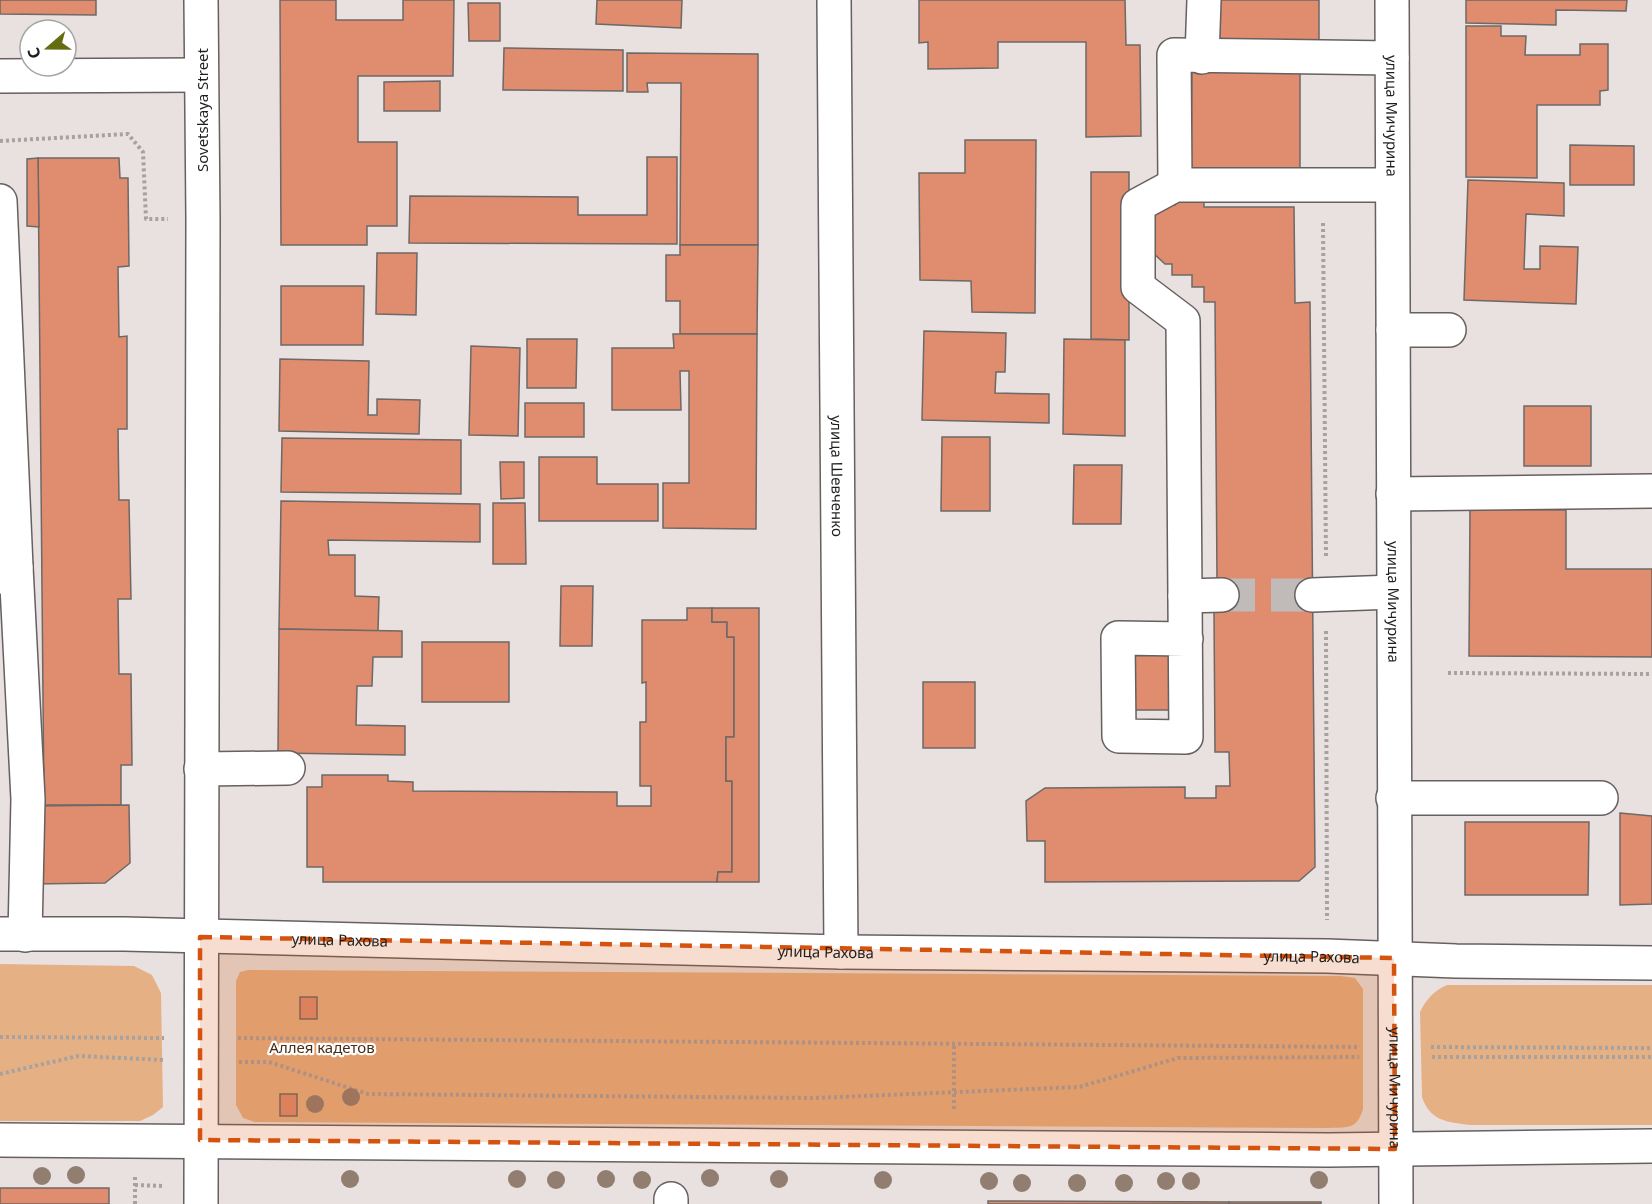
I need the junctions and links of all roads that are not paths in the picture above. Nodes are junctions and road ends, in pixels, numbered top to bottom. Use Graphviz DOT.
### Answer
graph roads {
  1 [pos="201,0"];
  2 [pos="834,0"];
  3 [pos="1204,0"];
  4 [pos="1392,0"];
  5 [pos="1202,57"];
  6 [pos="1392,58"];
  7 [pos="201,75"];
  8 [pos="0,76"];
  9 [pos="1175,185"];
  10 [pos="1392,185"];
  11 [pos="0,201"];
  12 [pos="1393,330"];
  13 [pos="1449,330"];
  14 [pos="1652,491"];
  15 [pos="1393,494"];
  16 [pos="8,572"];
  17 [pos="1393,592"];
  18 [pos="1222,595"];
  19 [pos="1312,595"];
  20 [pos="1185,596"];
  21 [pos="1186,639"];
  22 [pos="288,768"];
  23 [pos="201,769"];
  24 [pos="1393,798"];
  25 [pos="1601,798"];
  26 [pos="12,934"];
  27 [pos="200,937"];
  28 [pos="841,952"];
  29 [pos="1394,958"];
  30 [pos="1652,963"];
  31 [pos="0,1140"];
  32 [pos="200,1140"];
  33 [pos="1652,1146"];
  34 [pos="1395,1149"];
  35 [pos="201,1204"];
  36 [pos="1396,1204"];
  1 -- 7 [label="street, Sovetskaya Street"];
  2 -- 28 [label="street, улица Шевченко"];
  3 -- 5 [label="street"];
  4 -- 6 [label="street, улица Мичурина"];
  5 -- 6 [label="street"];
  5 -- 9 [label="street"];
  6 -- 10 [label="street, улица Мичурина"];
  7 -- 8 [label="street"];
  7 -- 23 [label="street, Sovetskaya Street"];
  9 -- 10 [label="street"];
  9 -- 20 [label="street"];
  10 -- 12 [label="street, улица Мичурина"];
  11 -- 16 [label="street"];
  12 -- 13 [label="street"];
  12 -- 15 [label="street, улица Мичурина"];
  14 -- 15 [label="street"];
  15 -- 17 [label="street, улица Мичурина"];
  16 -- 26 [label="street"];
  17 -- 19 [label="street"];
  17 -- 24 [label="street, улица Мичурина"];
  18 -- 20 [label="street"];
  20 -- 21 [label="street"];
  22 -- 23 [label="street"];
  23 -- 27 [label="street, Sovetskaya Street"];
  24 -- 25 [label="street"];
  24 -- 29 [label="street, улица Мичурина"];
  26 -- 27 [label="street, улица Рахова"];
  27 -- 28 [label="street, улица Рахова"];
  27 -- 32 [label="street, Sovetskaya Street"];
  28 -- 29 [label="street, улица Рахова"];
  29 -- 30 [label="street, улица Рахова"];
  29 -- 34 [label="street, улица Мичурина"];
  31 -- 32 [label="street"];
  32 -- 34 [label="street"];
  32 -- 35 [label="street, Sovetskaya Street"];
  33 -- 34 [label="street"];
  34 -- 36 [label="street, улица Мичурина"];
}
